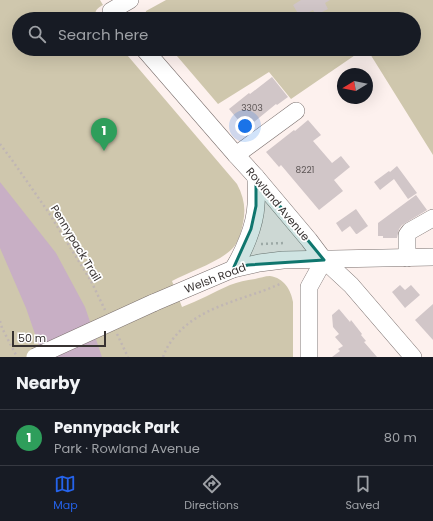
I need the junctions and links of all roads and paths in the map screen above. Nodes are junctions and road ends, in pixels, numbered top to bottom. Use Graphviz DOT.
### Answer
graph roads {
  1 [pos="150,56"];
  2 [pos="296,111"];
  3 [pos="0,144"];
  4 [pos="236,155"];
  5 [pos="256,176"];
  6 [pos="433,218"];
  7 [pos="284,243"];
  8 [pos="258,244"];
  9 [pos="407,258"];
  10 [pos="324,260"];
  11 [pos="432,263"];
  12 [pos="233,269"];
  13 [pos="282,283"];
  14 [pos="108,316"];
  15 [pos="0,321"];
  16 [pos="1,327"];
  17 [pos="115,330"];
  18 [pos="309,349"];
  19 [pos="17,357"];
  20 [pos="34,357"];
  21 [pos="128,357"];
  22 [pos="163,357"];
  23 [pos="322,357"];
  24 [pos="413,357"];
  1 -- 4 [label="street, Rowland Avenue"];
  2 -- 4 [label="street"];
  3 -- 14 [label="path, Pennypack Trail"];
  4 -- 5 [label="street, Rowland Avenue"];
  5 -- 10 [label="street, Rowland Avenue"];
  5 -- 12 [label="street"];
  6 -- 9 [label="street"];
  7 -- 8 [label="path"];
  9 -- 10 [label="street, Welsh Road"];
  9 -- 11 [label="street, Welsh Road"];
  10 -- 12 [label="street, Welsh Road"];
  10 -- 18 [label="street"];
  10 -- 24 [label="street, Rowland Avenue"];
  12 -- 20 [label="street, Welsh Road, bridge"];
  13 -- 22 [label="path"];
  15 -- 16 [label="path"];
  16 -- 19 [label="path"];
  17 -- 21 [label="path"];
  18 -- 23 [label="street"];
}
